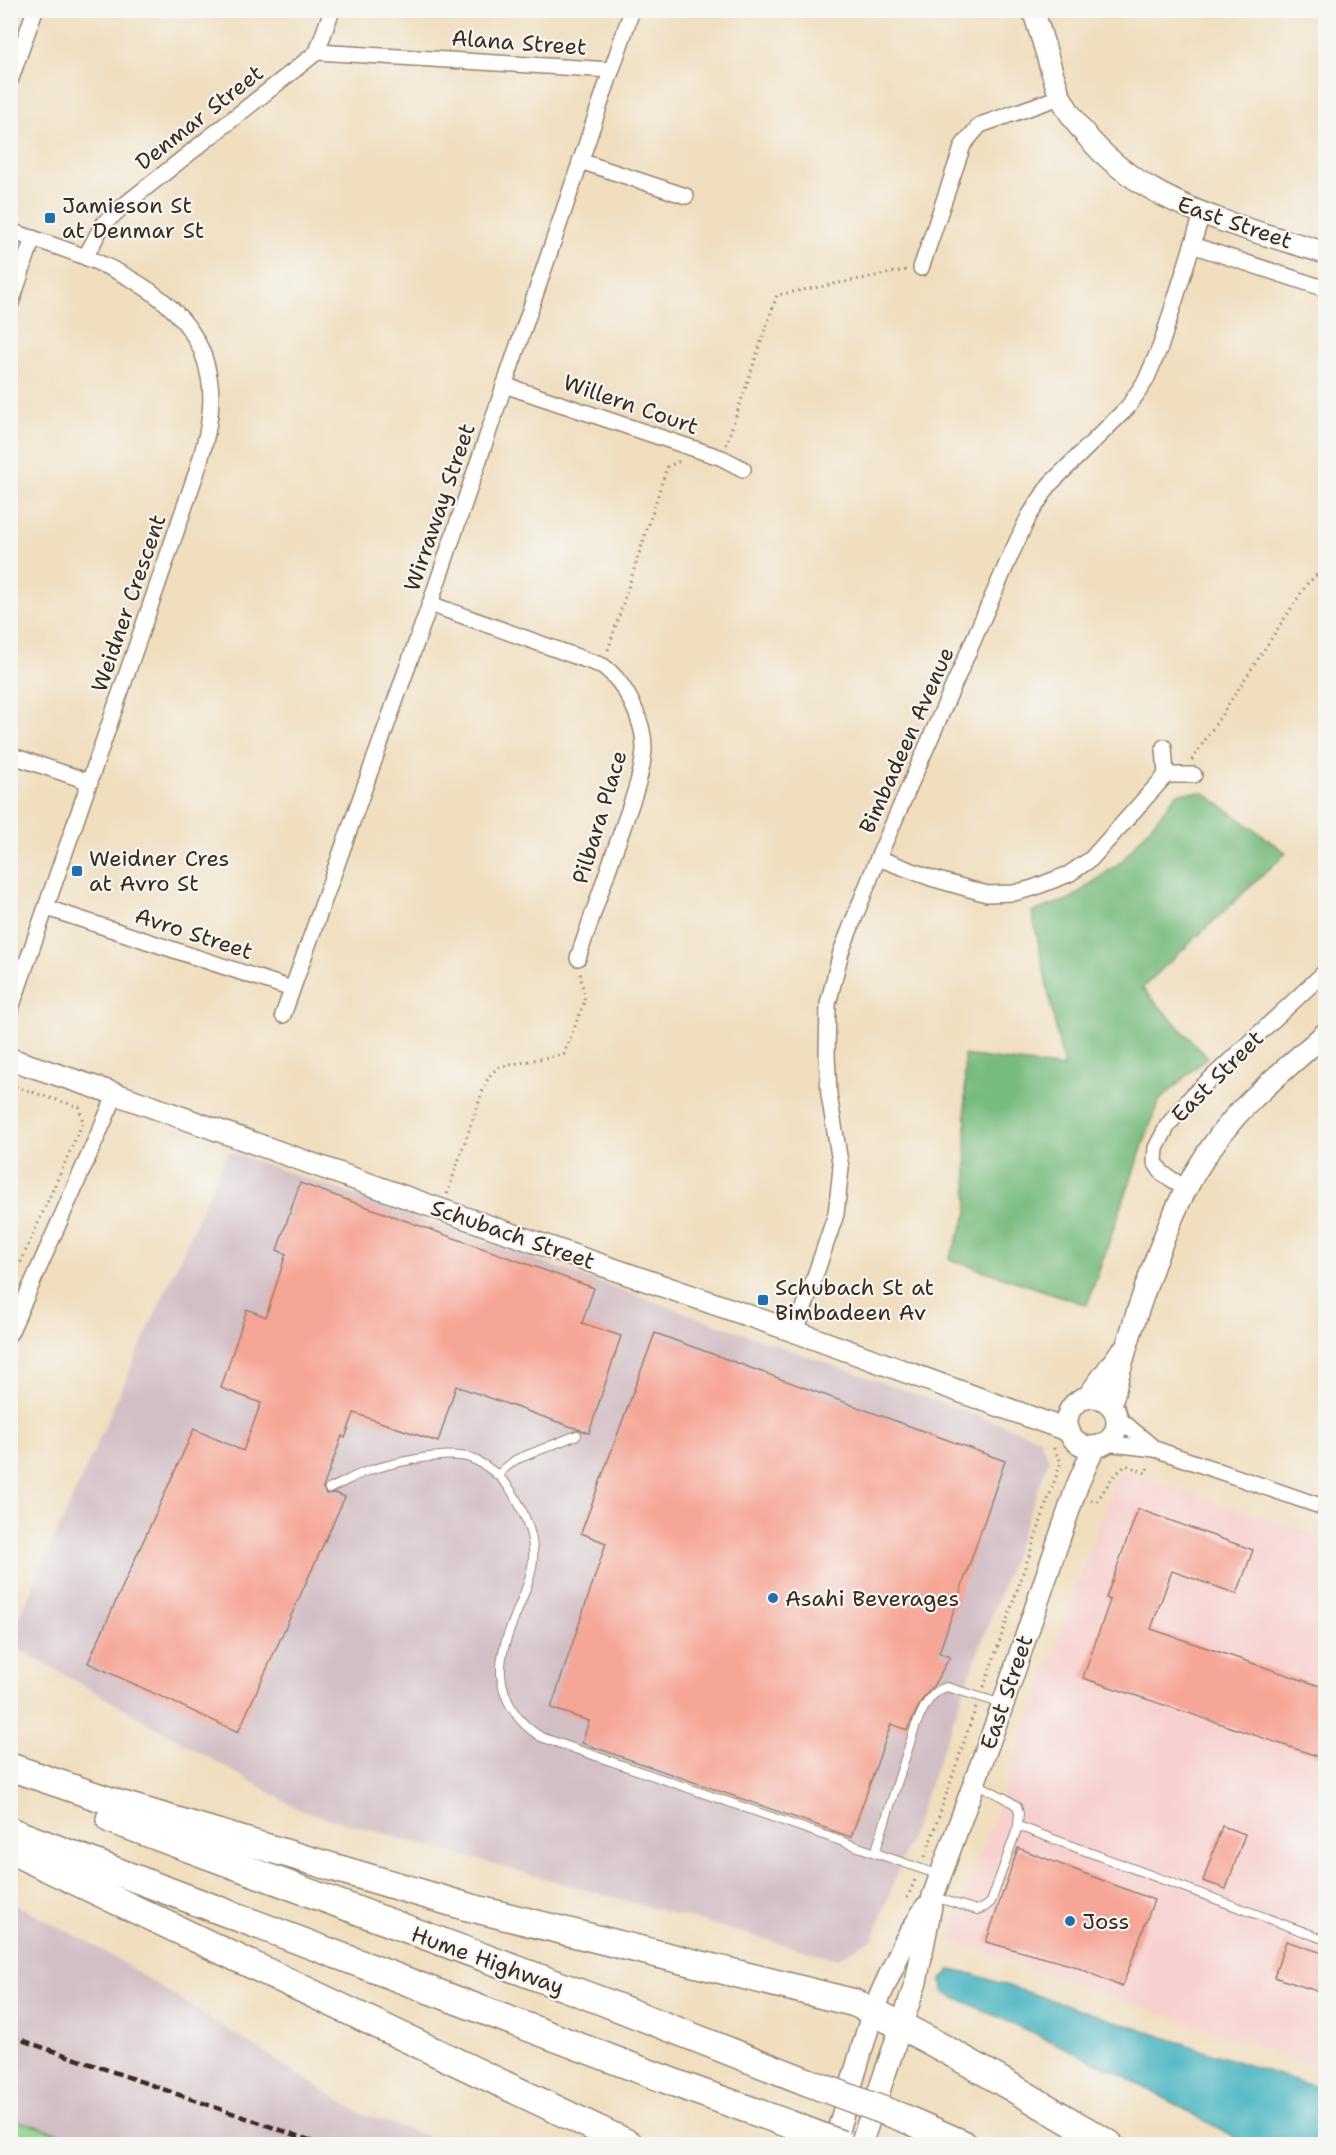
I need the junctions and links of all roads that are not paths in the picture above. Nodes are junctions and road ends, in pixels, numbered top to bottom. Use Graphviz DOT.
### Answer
graph roads {
  1 [pos="35,10"];
  2 [pos="332,10"];
  3 [pos="632,10"];
  4 [pos="1033,10"];
  5 [pos="317,52"];
  6 [pos="611,70"];
  7 [pos="10,81"];
  8 [pos="1060,97"];
  9 [pos="580,160"];
  10 [pos="686,196"];
  11 [pos="1202,214"];
  12 [pos="10,231"];
  13 [pos="33,238"];
  14 [pos="1192,245"];
  15 [pos="1326,253"];
  16 [pos="86,256"];
  17 [pos="921,268"];
  18 [pos="1326,290"];
  19 [pos="10,306"];
  20 [pos="504,385"];
  21 [pos="743,469"];
  22 [pos="430,604"];
  23 [pos="1164,747"];
  24 [pos="10,755"];
  25 [pos="1188,774"];
  26 [pos="1166,775"];
  27 [pos="90,782"];
  28 [pos="878,858"];
  29 [pos="47,908"];
  30 [pos="578,958"];
  31 [pos="1326,971"];
  32 [pos="292,989"];
  33 [pos="10,1011"];
  34 [pos="284,1015"];
  35 [pos="1326,1033"];
  36 [pos="10,1059"];
  37 [pos="116,1094"];
  38 [pos="1185,1188"];
  39 [pos="796,1332"];
  40 [pos="10,1333"];
  41 [pos="1125,1346"];
  42 [pos="1080,1401"];
  43 [pos="1014,1411"];
  44 [pos="1114,1412"];
  45 [pos="577,1435"];
  46 [pos="1086,1440"];
  47 [pos="1155,1449"];
  48 [pos="497,1475"];
  49 [pos="330,1490"];
  50 [pos="1326,1508"];
  51 [pos="1003,1704"];
  52 [pos="10,1767"];
  53 [pos="10,1782"];
  54 [pos="974,1783"];
  55 [pos="1018,1826"];
  56 [pos="10,1831"];
  57 [pos="10,1850"];
  58 [pos="875,1852"];
  59 [pos="930,1872"];
  60 [pos="933,1896"];
  61 [pos="1326,1940"];
  62 [pos="873,2011"];
  63 [pos="902,2025"];
  64 [pos="629,2145"];
  65 [pos="834,2145"];
  66 [pos="841,2145"];
  67 [pos="861,2145"];
  68 [pos="963,2145"];
  69 [pos="1109,2145"];
  1 -- 7 [label="street"];
  2 -- 5 [label="street"];
  3 -- 6 [label="street, Wirraway Street"];
  4 -- 8 [label="main road, East Street"];
  5 -- 6 [label="street, Alana Street"];
  5 -- 16 [label="street, Denmar Street"];
  6 -- 9 [label="street, Wirraway Street"];
  8 -- 11 [label="main road, East Street"];
  8 -- 17 [label="street"];
  9 -- 10 [label="street"];
  9 -- 20 [label="street, Wirraway Street"];
  11 -- 14 [label="street, Bimbadeen Avenue"];
  11 -- 15 [label="main road, East Street"];
  12 -- 13 [label="street, Weidner Crescent"];
  13 -- 16 [label="street, Weidner Crescent"];
  13 -- 19 [label="street"];
  14 -- 18 [label="street, East Street"];
  14 -- 28 [label="street, Bimbadeen Avenue"];
  16 -- 27 [label="street, Weidner Crescent"];
  20 -- 21 [label="street, Willern Court"];
  20 -- 22 [label="street, Wirraway Street"];
  22 -- 30 [label="street, Pilbara Place"];
  22 -- 32 [label="street, Wirraway Street"];
  23 -- 26 [label="street"];
  24 -- 27 [label="street"];
  25 -- 26 [label="street"];
  26 -- 28 [label="street"];
  27 -- 29 [label="street, Weidner Crescent"];
  28 -- 39 [label="street, Bimbadeen Avenue"];
  29 -- 32 [label="street, Avro Street"];
  29 -- 33 [label="street, Weidner Crescent"];
  31 -- 38 [label="street, East Street"];
  32 -- 34 [label="street, Wirraway Street"];
  35 -- 38 [label="main road, East Street"];
  36 -- 37 [label="main road, Schubach Street"];
  37 -- 39 [label="main road, Schubach Street"];
  37 -- 40 [label="street"];
  38 -- 41 [label="main road, East Street"];
  39 -- 43 [label="main road, Schubach Street"];
  41 -- 42 [label="main road, East Street"];
  41 -- 44 [label="main road, East Street"];
  42 -- 43 [label="main road, Schubach Street"];
  42 -- 44 [label="main road"];
  42 -- 46 [label="main road"];
  43 -- 46 [label="main road, Schubach Street"];
  44 -- 46 [label="main road"];
  44 -- 47 [label="street, Schubach Street"];
  45 -- 48 [label="lane"];
  46 -- 47 [label="street, Schubach Street"];
  46 -- 51 [label="main road, East Street"];
  47 -- 50 [label="street, Schubach Street"];
  48 -- 49 [label="lane"];
  48 -- 58 [label="lane"];
  51 -- 54 [label="main road, East Street"];
  51 -- 58 [label="lane"];
  52 -- 62 [label="highway"];
  53 -- 68 [label="highway, Hume Highway, bridge"];
  54 -- 55 [label="lane"];
  54 -- 59 [label="main road, East Street"];
  55 -- 60 [label="lane"];
  55 -- 61 [label="lane"];
  56 -- 66 [label="highway, bridge"];
  57 -- 64 [label="highway"];
  58 -- 59 [label="lane"];
  59 -- 60 [label="main road, East Street"];
  60 -- 62 [label="main road, East Street"];
  60 -- 63 [label="main road, East Street"];
  62 -- 63 [label="highway"];
  62 -- 65 [label="main road, East Street"];
  63 -- 67 [label="main road, East Street"];
  63 -- 69 [label="highway"];
}
